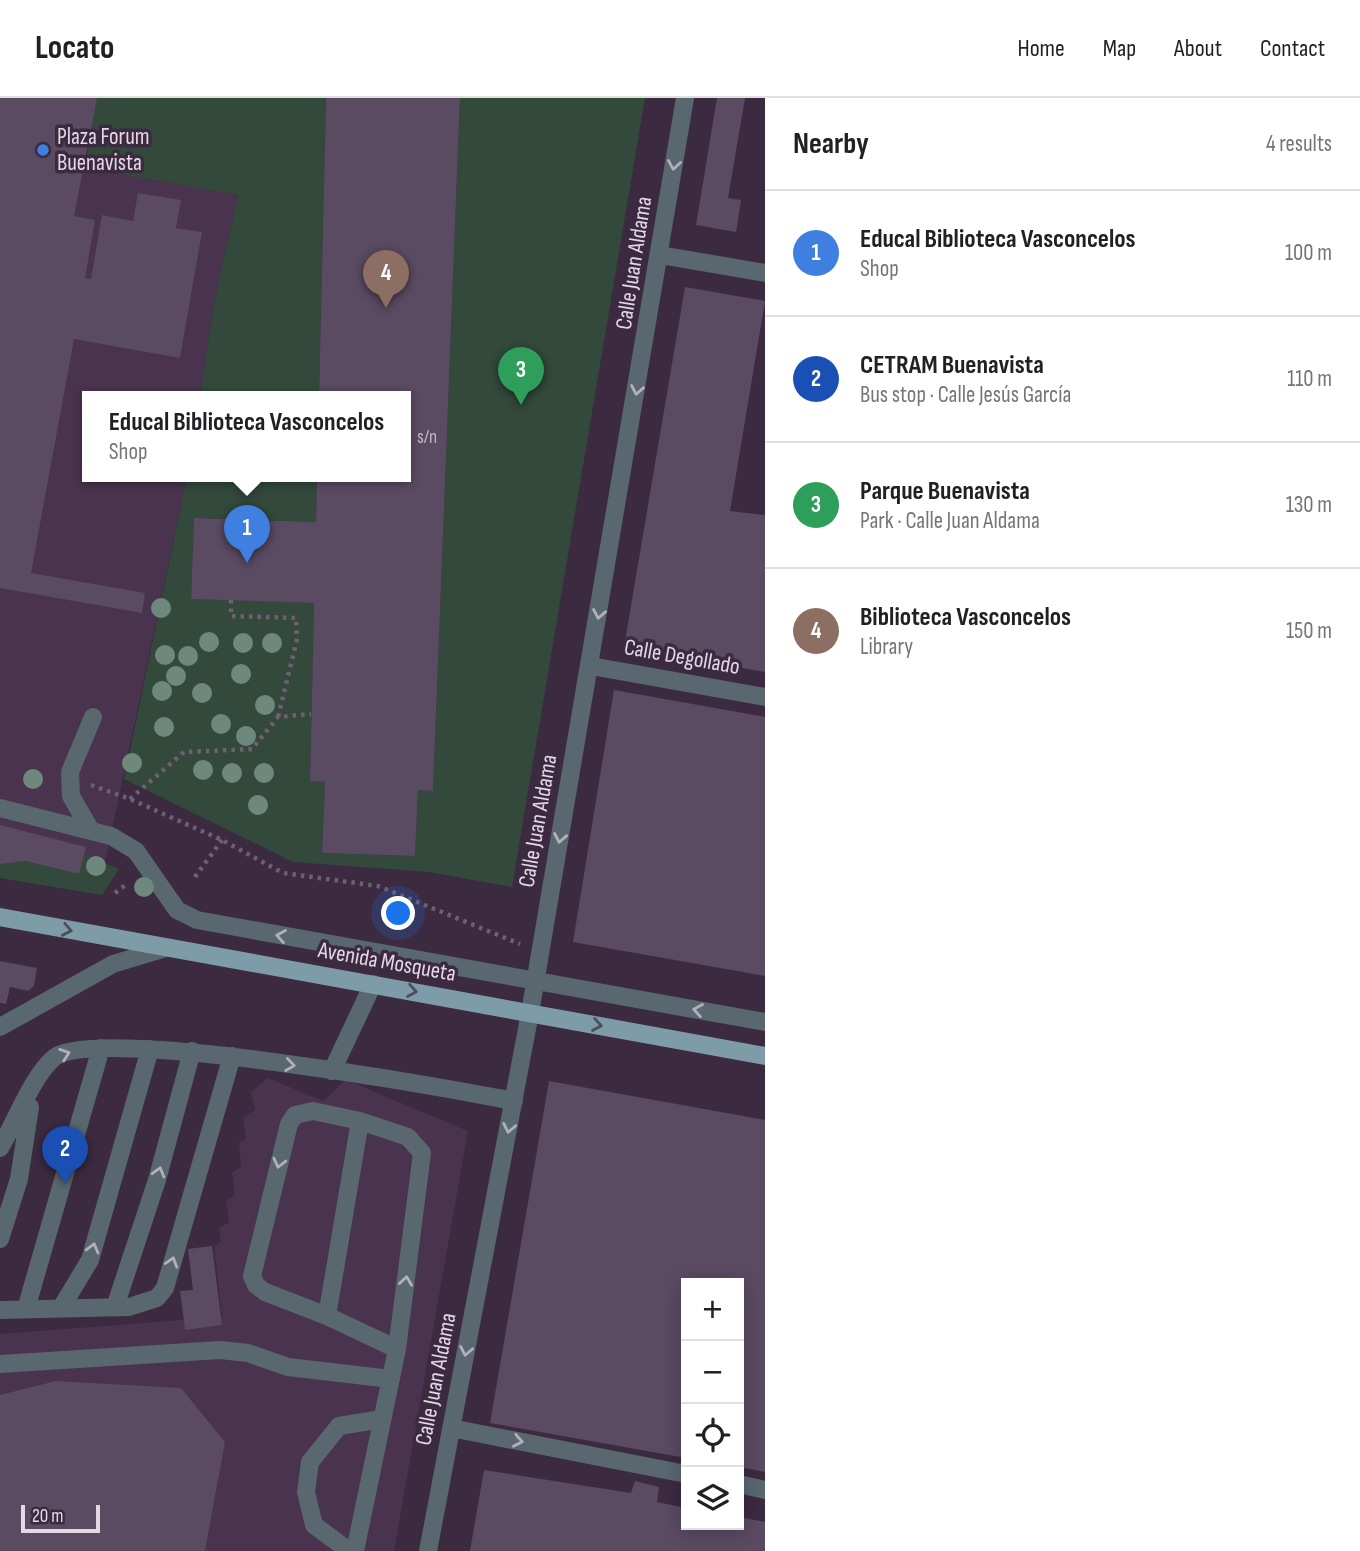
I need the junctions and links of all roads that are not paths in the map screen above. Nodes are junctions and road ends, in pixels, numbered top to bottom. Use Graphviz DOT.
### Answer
graph roads {
  1 [pos="685,98"];
  2 [pos="660,255"];
  3 [pos="765,273"];
  4 [pos="591,666"];
  5 [pos="765,697"];
  6 [pos="93,717"];
  7 [pos="0,808"];
  8 [pos="90,829"];
  9 [pos="0,917"];
  10 [pos="169,947"];
  11 [pos="536,980"];
  12 [pos="373,984"];
  13 [pos="530,1013"];
  14 [pos="765,1022"];
  15 [pos="0,1027"];
  16 [pos="101,1048"];
  17 [pos="150,1049"];
  18 [pos="192,1051"];
  19 [pos="232,1056"];
  20 [pos="765,1056"];
  21 [pos="332,1071"];
  22 [pos="35,1085"];
  23 [pos="514,1101"];
  24 [pos="359,1121"];
  25 [pos="0,1148"];
  26 [pos="0,1240"];
  27 [pos="115,1307"];
  28 [pos="61,1308"];
  29 [pos="26,1309"];
  30 [pos="0,1310"];
  31 [pos="327,1316"];
  32 [pos="397,1349"];
  33 [pos="0,1363"];
  34 [pos="391,1379"];
  35 [pos="382,1419"];
  36 [pos="451,1429"];
  37 [pos="681,1473"];
  38 [pos="744,1485"];
  39 [pos="765,1490"];
  40 [pos="349,1551"];
  41 [pos="355,1551"];
  42 [pos="428,1551"];
  1 -- 2 [label="street, Calle Juan Aldama, one-way"];
  2 -- 3 [label="street"];
  2 -- 4 [label="street, Calle Juan Aldama, one-way"];
  4 -- 5 [label="street, Calle Degollado"];
  4 -- 11 [label="street, Calle Juan Aldama, one-way"];
  6 -- 8 [label="street"];
  7 -- 8 [label="street"];
  11 -- 8 [label="street, one-way"];
  9 -- 10 [label="main road, Avenida Mosqueta, one-way"];
  10 -- 12 [label="main road, Avenida Mosqueta"];
  10 -- 15 [label="street"];
  11 -- 13 [label="street, Calle Juan Aldama"];
  14 -- 11 [label="street, one-way"];
  12 -- 13 [label="main road, Avenida Mosqueta, one-way"];
  12 -- 21 [label="street"];
  13 -- 20 [label="main road, Avenida Mosqueta, one-way"];
  13 -- 23 [label="street, Calle Juan Aldama"];
  16 -- 17 [label="street"];
  22 -- 16 [label="street, one-way"];
  16 -- 29 [label="street"];
  17 -- 18 [label="street"];
  28 -- 17 [label="street, one-way"];
  18 -- 19 [label="street"];
  27 -- 18 [label="street, one-way"];
  19 -- 21 [label="street, one-way"];
  27 -- 19 [label="street, one-way"];
  21 -- 23 [label="street"];
  22 -- 25 [label="street"];
  22 -- 26 [label="street"];
  23 -- 36 [label="street, Calle Juan Aldama, one-way"];
  24 -- 31 [label="street"];
  24 -- 31 [label="street, one-way"];
  32 -- 24 [label="street, one-way"];
  27 -- 28 [label="street"];
  28 -- 29 [label="street"];
  29 -- 30 [label="street"];
  31 -- 32 [label="street"];
  32 -- 34 [label="street"];
  33 -- 34 [label="street"];
  34 -- 35 [label="street"];
  35 -- 40 [label="street"];
  35 -- 41 [label="street"];
  36 -- 37 [label="street, one-way"];
  36 -- 42 [label="street, Calle Juan Aldama"];
  38 -- 39 [label="street"];
}
